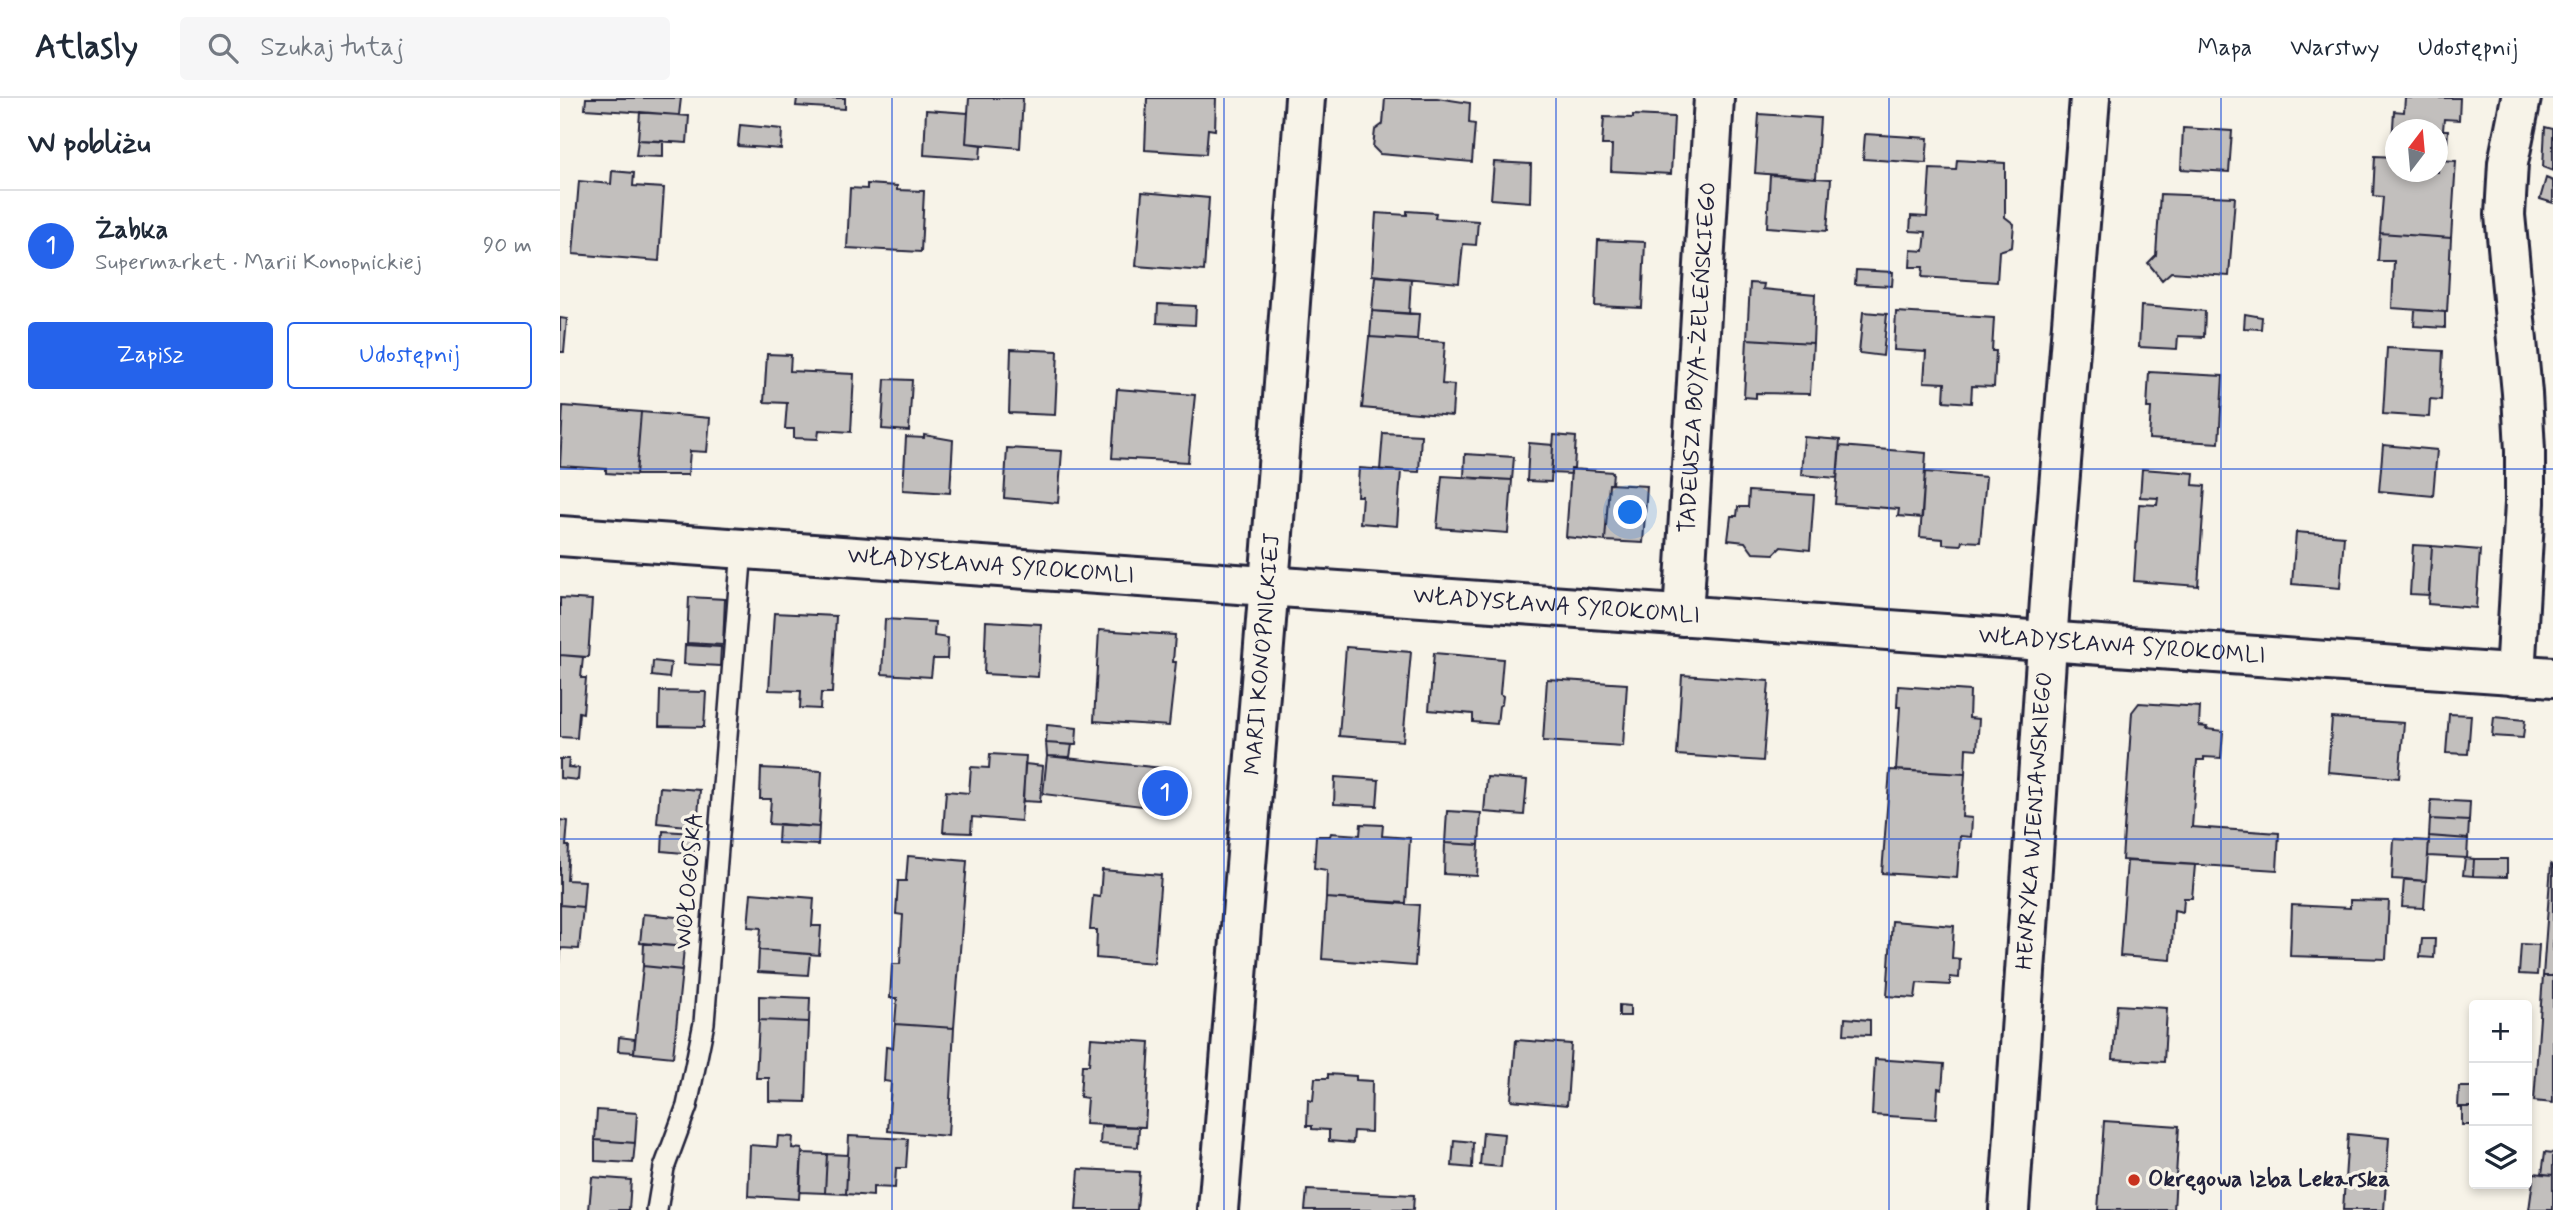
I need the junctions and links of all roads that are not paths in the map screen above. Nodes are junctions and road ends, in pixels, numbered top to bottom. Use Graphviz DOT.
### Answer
graph roads {
  1 [pos="1305,98"];
  2 [pos="1714,98"];
  3 [pos="2090,98"];
  4 [pos="2521,98"];
  5 [pos="560,536"];
  6 [pos="742,549"];
  7 [pos="1269,587"];
  8 [pos="1683,616"];
  9 [pos="2048,642"];
  10 [pos="2515,675"];
  11 [pos="2553,677"];
  12 [pos="657,1210"];
  13 [pos="1219,1210"];
  14 [pos="2009,1210"];
  1 -- 7 [label="street, MARII KONOPNICKIEJ"];
  2 -- 8 [label="street, TADEUSZA BOYA-ŻELEŃSKIEGO"];
  3 -- 9 [label="street, HENRYKA WIENIAWSKIEGO"];
  4 -- 10 [label="street"];
  5 -- 6 [label="street, WŁADYSŁAWA SYROKOMLI"];
  6 -- 7 [label="street, WŁADYSŁAWA SYROKOMLI"];
  6 -- 12 [label="lane, WOŁOGOSKA"];
  7 -- 8 [label="street, WŁADYSŁAWA SYROKOMLI"];
  7 -- 13 [label="street, MARII KONOPNICKIEJ"];
  8 -- 9 [label="street, WŁADYSŁAWA SYROKOMLI"];
  9 -- 10 [label="street, WŁADYSŁAWA SYROKOMLI"];
  9 -- 14 [label="street, HENRYKA WIENIAWSKIEGO"];
  10 -- 11 [label="street, WŁADYSŁAWA SYROKOMLI"];
}
